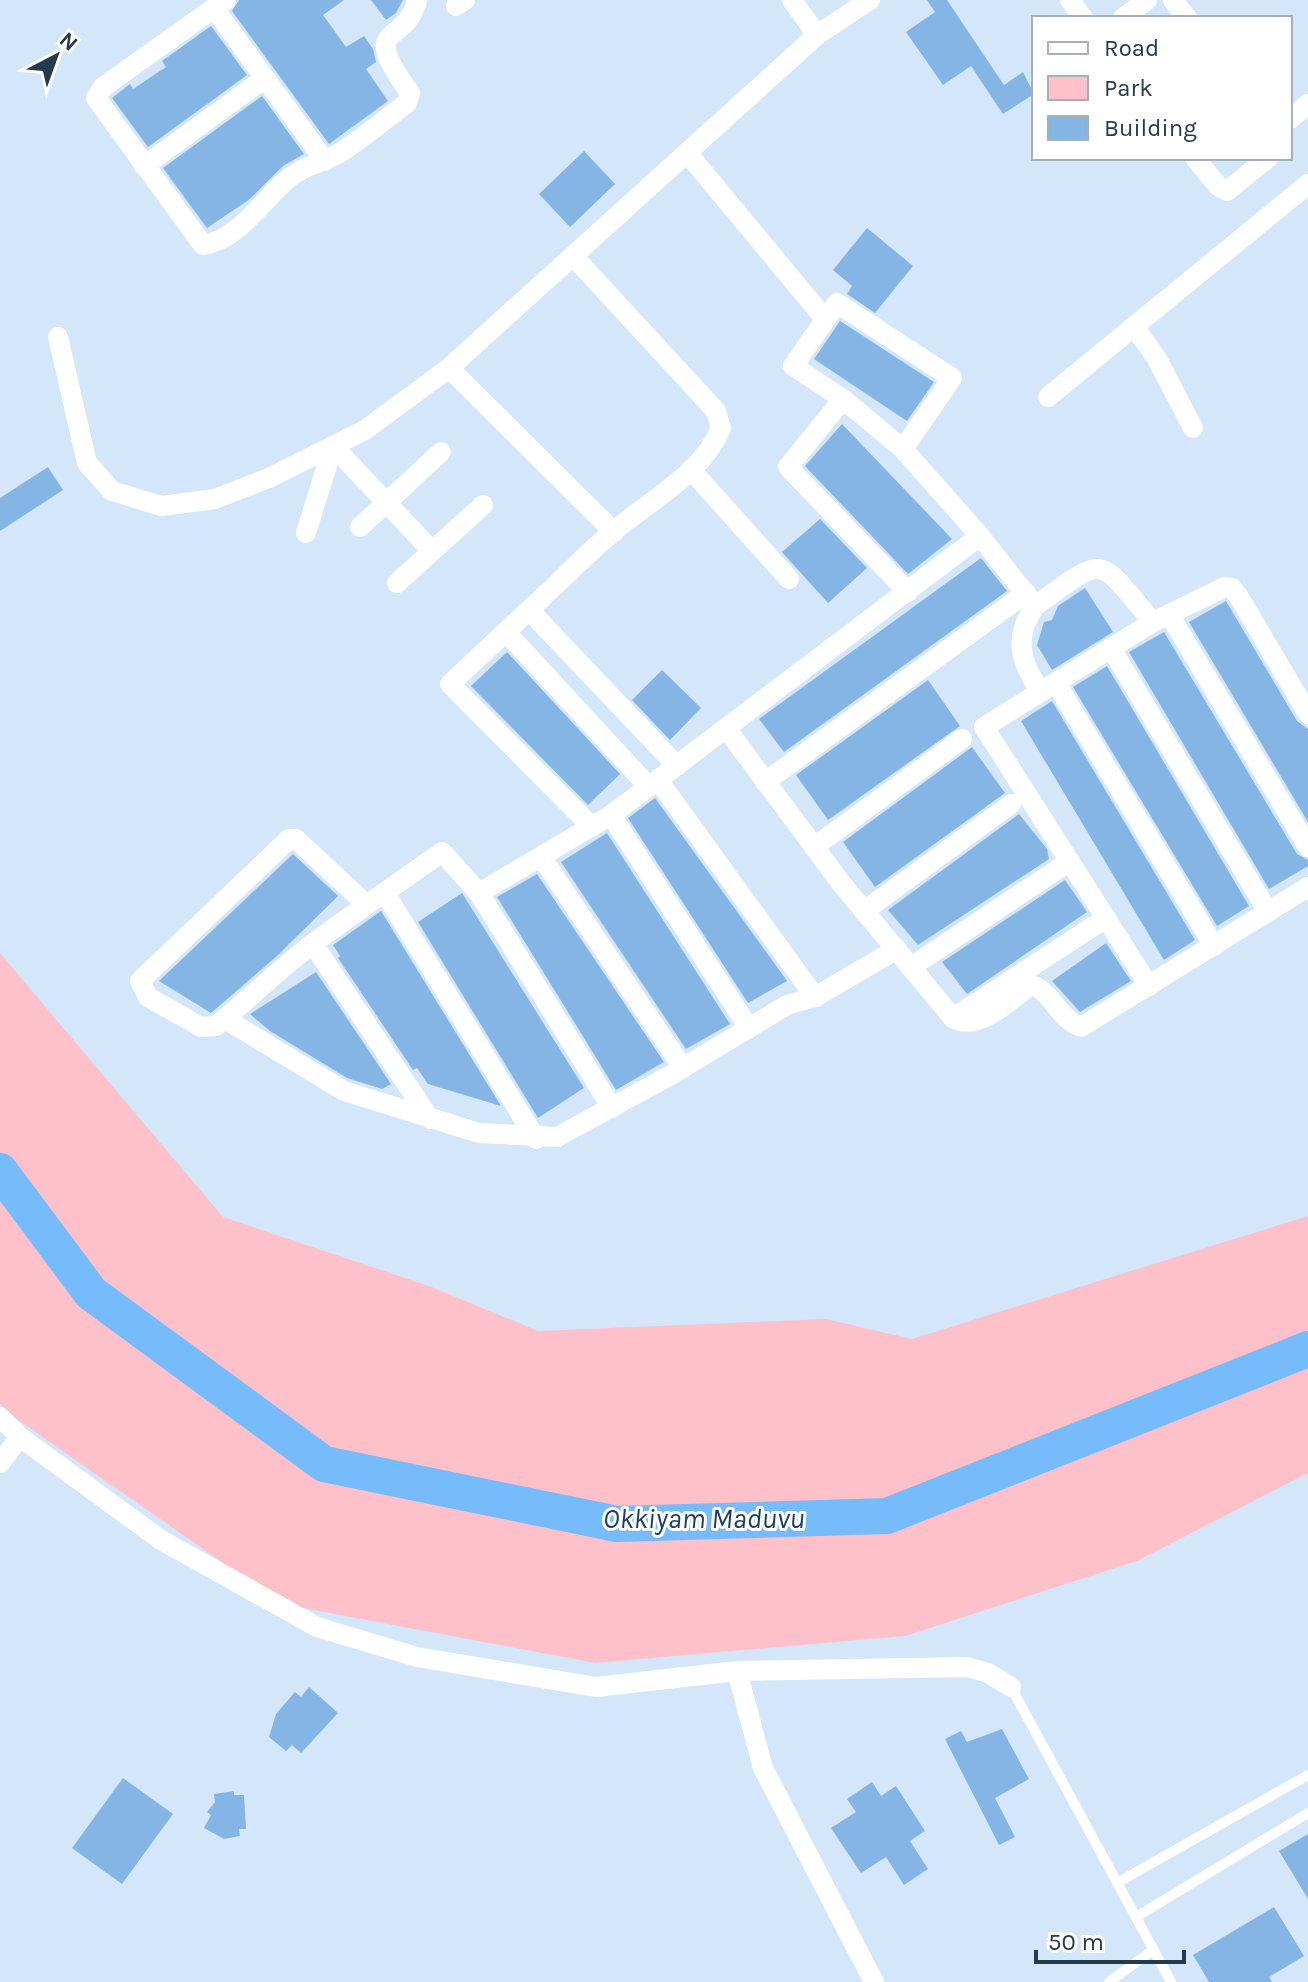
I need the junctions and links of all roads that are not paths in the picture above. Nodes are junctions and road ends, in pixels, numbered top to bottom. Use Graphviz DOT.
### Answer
graph roads {
  1 [pos="417,0"];
  2 [pos="792,0"];
  3 [pos="870,0"];
  4 [pos="1147,0"];
  5 [pos="1173,0"];
  6 [pos="220,4"];
  7 [pos="1126,16"];
  8 [pos="1185,16"];
  9 [pos="817,35"];
  10 [pos="265,78"];
  11 [pos="1308,104"];
  12 [pos="1292,117"];
  13 [pos="689,155"];
  14 [pos="1197,160"];
  15 [pos="1266,160"];
  16 [pos="325,161"];
  17 [pos="144,166"];
  18 [pos="1308,184"];
  19 [pos="574,257"];
  20 [pos="825,319"];
  21 [pos="1134,326"];
  22 [pos="58,337"];
  23 [pos="449,368"];
  24 [pos="1048,397"];
  25 [pos="843,399"];
  26 [pos="1193,428"];
  27 [pos="333,446"];
  28 [pos="903,449"];
  29 [pos="441,452"];
  30 [pos="691,470"];
  31 [pos="387,503"];
  32 [pos="483,505"];
  33 [pos="360,527"];
  34 [pos="614,532"];
  35 [pos="306,533"];
  36 [pos="980,536"];
  37 [pos="432,551"];
  38 [pos="789,579"];
  39 [pos="397,583"];
  40 [pos="908,592"];
  41 [pos="1031,600"];
  42 [pos="529,610"];
  43 [pos="1161,618"];
  44 [pos="511,637"];
  45 [pos="1111,648"];
  46 [pos="1048,687"];
  47 [pos="1308,714"];
  48 [pos="726,728"];
  49 [pos="962,739"];
  50 [pos="677,766"];
  51 [pos="765,782"];
  52 [pos="653,783"];
  53 [pos="1011,804"];
  54 [pos="611,815"];
  55 [pos="592,827"];
  56 [pos="814,847"];
  57 [pos="1308,847"];
  58 [pos="542,858"];
  59 [pos="1070,861"];
  60 [pos="1308,887"];
  61 [pos="385,893"];
  62 [pos="479,893"];
  63 [pos="367,905"];
  64 [pos="864,911"];
  65 [pos="1268,912"];
  66 [pos="1106,918"];
  67 [pos="313,944"];
  68 [pos="1214,946"];
  69 [pos="897,949"];
  70 [pos="911,967"];
  71 [pos="1149,986"];
  72 [pos="815,997"];
  73 [pos="953,1018"];
  74 [pos="225,1019"];
  75 [pos="749,1028"];
  76 [pos="683,1068"];
  77 [pos="612,1108"];
  78 [pos="430,1119"];
  79 [pos="536,1139"];
  80 [pos="0,1417"];
  81 [pos="20,1437"];
  82 [pos="0,1463"];
  83 [pos="737,1671"];
  84 [pos="1011,1687"];
  85 [pos="1308,1775"];
  86 [pos="1308,1813"];
  87 [pos="1117,1883"];
  88 [pos="1136,1917"];
  89 [pos="1153,1950"];
  90 [pos="874,1982"];
  91 [pos="1109,1982"];
  92 [pos="1171,1982"];
  1 -- 16 [label="street"];
  2 -- 9 [label="street"];
  3 -- 9 [label="street"];
  4 -- 7 [label="street"];
  5 -- 8 [label="street"];
  6 -- 10 [label="street"];
  6 -- 17 [label="street"];
  9 -- 13 [label="street"];
  10 -- 16 [label="street"];
  10 -- 17 [label="street"];
  11 -- 12 [label="street"];
  13 -- 19 [label="street"];
  13 -- 20 [label="street"];
  14 -- 15 [label="street"];
  16 -- 17 [label="street"];
  18 -- 21 [label="street"];
  19 -- 23 [label="street"];
  19 -- 30 [label="street"];
  20 -- 25 [label="street"];
  20 -- 28 [label="street"];
  21 -- 24 [label="street"];
  21 -- 26 [label="street"];
  22 -- 27 [label="street"];
  23 -- 27 [label="street"];
  23 -- 34 [label="street"];
  25 -- 28 [label="street"];
  25 -- 40 [label="street"];
  27 -- 31 [label="street"];
  27 -- 35 [label="street"];
  28 -- 36 [label="street"];
  29 -- 31 [label="street"];
  30 -- 34 [label="street"];
  30 -- 38 [label="street"];
  31 -- 33 [label="street"];
  31 -- 37 [label="street"];
  32 -- 37 [label="street"];
  34 -- 42 [label="street"];
  36 -- 40 [label="street"];
  36 -- 41 [label="street"];
  37 -- 39 [label="street"];
  40 -- 48 [label="street"];
  41 -- 43 [label="street"];
  41 -- 46 [label="street"];
  41 -- 51 [label="street"];
  42 -- 44 [label="street"];
  42 -- 50 [label="street"];
  43 -- 45 [label="street"];
  43 -- 47 [label="street"];
  43 -- 57 [label="street"];
  44 -- 52 [label="street"];
  44 -- 55 [label="street"];
  45 -- 46 [label="street"];
  45 -- 65 [label="street"];
  46 -- 59 [label="street"];
  46 -- 68 [label="street"];
  48 -- 50 [label="street"];
  48 -- 51 [label="street"];
  49 -- 56 [label="street"];
  50 -- 52 [label="street"];
  51 -- 56 [label="street"];
  52 -- 54 [label="street"];
  52 -- 72 [label="street"];
  53 -- 64 [label="street"];
  54 -- 55 [label="street"];
  54 -- 75 [label="street"];
  55 -- 58 [label="street"];
  56 -- 64 [label="street"];
  58 -- 62 [label="street"];
  58 -- 76 [label="street"];
  59 -- 66 [label="street"];
  59 -- 70 [label="street"];
  60 -- 65 [label="street"];
  61 -- 62 [label="street"];
  61 -- 63 [label="street"];
  61 -- 79 [label="street"];
  62 -- 77 [label="street"];
  63 -- 67 [label="street"];
  63 -- 74 [label="street"];
  64 -- 69 [label="street"];
  65 -- 68 [label="street"];
  66 -- 71 [label="street"];
  66 -- 73 [label="street"];
  67 -- 74 [label="street"];
  67 -- 78 [label="street"];
  68 -- 71 [label="street"];
  69 -- 70 [label="street"];
  69 -- 72 [label="street"];
  70 -- 73 [label="street"];
  71 -- 73 [label="street"];
  72 -- 75 [label="street"];
  74 -- 78 [label="street"];
  75 -- 76 [label="street"];
  76 -- 77 [label="street"];
  77 -- 79 [label="street"];
  78 -- 79 [label="street"];
  80 -- 81 [label="street"];
  81 -- 82 [label="street"];
  81 -- 83 [label="street"];
  83 -- 84 [label="street"];
  83 -- 90 [label="street"];
  84 -- 87 [label="lane"];
  85 -- 87 [label="lane"];
  86 -- 88 [label="lane"];
  87 -- 88 [label="lane"];
  88 -- 89 [label="lane"];
  89 -- 91 [label="lane"];
  89 -- 92 [label="lane"];
}
